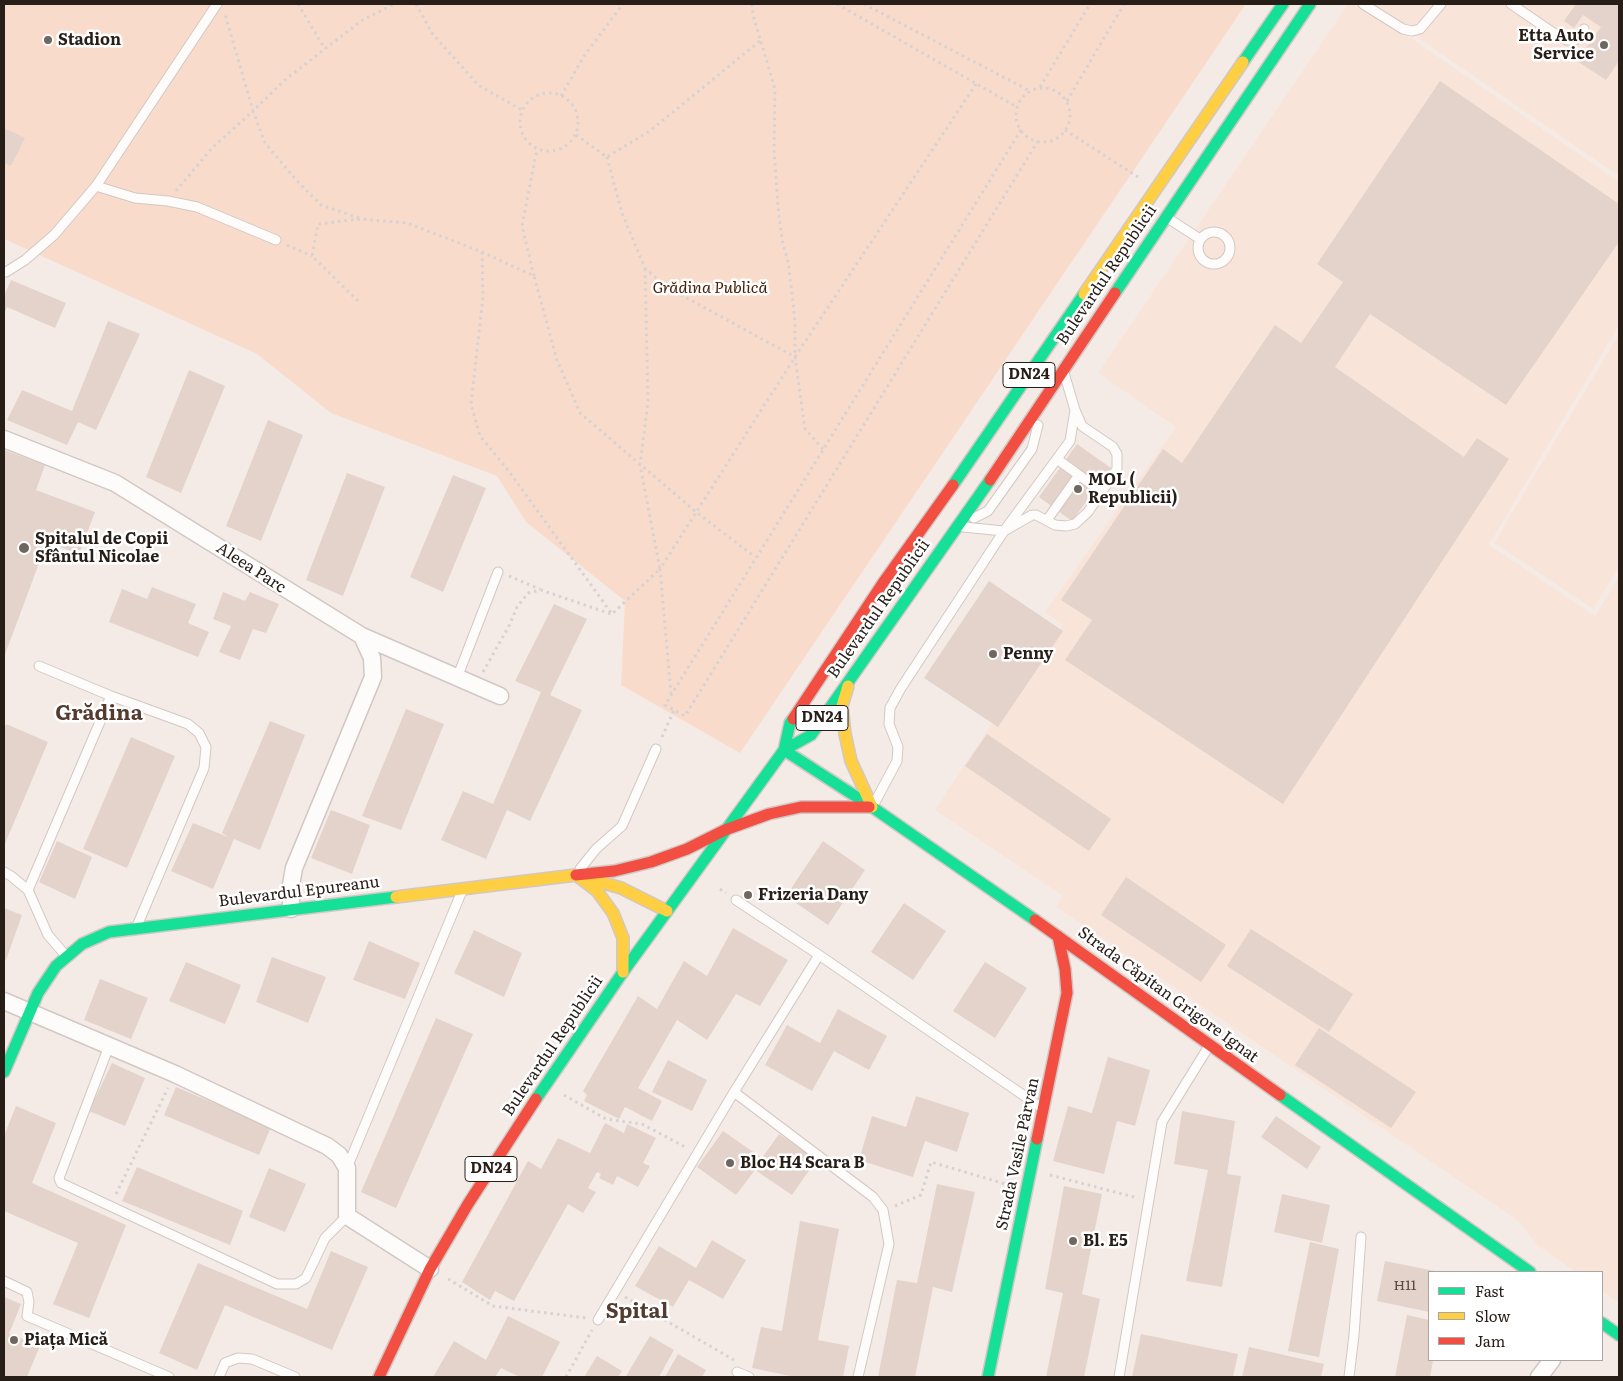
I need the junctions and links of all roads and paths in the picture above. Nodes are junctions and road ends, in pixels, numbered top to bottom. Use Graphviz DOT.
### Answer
graph roads {
  1 [pos="217,4"];
  2 [pos="298,4"];
  3 [pos="394,4"];
  4 [pos="416,4"];
  5 [pos="623,4"];
  6 [pos="752,4"];
  7 [pos="837,4"];
  8 [pos="864,4"];
  9 [pos="1090,4"];
  10 [pos="1124,4"];
  11 [pos="1282,4"];
  12 [pos="1310,4"];
  13 [pos="1363,4"];
  14 [pos="1441,4"];
  15 [pos="1512,4"];
  16 [pos="225,13"];
  17 [pos="1584,29"];
  18 [pos="761,40"];
  19 [pos="325,49"];
  20 [pos="976,84"];
  21 [pos="1039,88"];
  22 [pos="1030,91"];
  23 [pos="562,96"];
  24 [pos="1067,101"];
  25 [pos="1017,107"];
  26 [pos="252,110"];
  27 [pos="522,110"];
  28 [pos="1021,130"];
  29 [pos="1065,130"];
  30 [pos="576,135"];
  31 [pos="1038,141"];
  32 [pos="537,149"];
  33 [pos="607,157"];
  34 [pos="96,186"];
  35 [pos="1157,188"];
  36 [pos="168,201"];
  37 [pos="1165,217"];
  38 [pos="360,219"];
  39 [pos="1200,239"];
  40 [pos="276,240"];
  41 [pos="482,252"];
  42 [pos="312,256"];
  43 [pos="645,268"];
  44 [pos="4,272"];
  45 [pos="534,276"];
  46 [pos="358,301"];
  47 [pos="795,357"];
  48 [pos="1064,370"];
  49 [pos="1044,399"];
  50 [pos="1075,410"];
  51 [pos="4,439"];
  52 [pos="823,449"];
  53 [pos="1058,459"];
  54 [pos="640,465"];
  55 [pos="1079,475"];
  56 [pos="1102,492"];
  57 [pos="696,512"];
  58 [pos="1047,520"];
  59 [pos="958,527"];
  60 [pos="1004,532"];
  61 [pos="756,558"];
  62 [pos="660,569"];
  63 [pos="498,572"];
  64 [pos="541,590"];
  65 [pos="612,614"];
  66 [pos="362,636"];
  67 [pos="39,666"];
  68 [pos="852,676"];
  69 [pos="457,678"];
  70 [pos="475,686"];
  71 [pos="671,695"];
  72 [pos="111,696"];
  73 [pos="500,696"];
  74 [pos="674,710"];
  75 [pos="656,749"];
  76 [pos="784,750"];
  77 [pos="872,807"];
  78 [pos="725,830"];
  79 [pos="4,872"];
  80 [pos="576,875"];
  81 [pos="464,889"];
  82 [pos="28,890"];
  83 [pos="736,900"];
  84 [pos="291,909"];
  85 [pos="667,911"];
  86 [pos="136,928"];
  87 [pos="1058,936"];
  88 [pos="819,955"];
  89 [pos="67,957"];
  90 [pos="623,972"];
  91 [pos="4,1001"];
  92 [pos="30,1013"];
  93 [pos="109,1046"];
  94 [pos="1210,1046"];
  95 [pos="4,1072"];
  96 [pos="175,1074"];
  97 [pos="546,1084"];
  98 [pos="734,1092"];
  99 [pos="1043,1108"];
  100 [pos="698,1154"];
  101 [pos="347,1168"];
  102 [pos="1030,1169"];
  103 [pos="1026,1190"];
  104 [pos="1148,1200"];
  105 [pos="110,1206"];
  106 [pos="883,1210"];
  107 [pos="347,1216"];
  108 [pos="1361,1237"];
  109 [pos="430,1269"];
  110 [pos="1529,1271"];
  111 [pos="4,1282"];
  112 [pos="615,1291"];
  113 [pos="598,1320"];
  114 [pos="1603,1324"];
  115 [pos="1619,1335"];
  116 [pos="1551,1361"];
  117 [pos="737,1372"];
  118 [pos="169,1377"];
  119 [pos="219,1377"];
  120 [pos="295,1377"];
  121 [pos="379,1377"];
  122 [pos="566,1377"];
  123 [pos="749,1377"];
  124 [pos="858,1377"];
  125 [pos="988,1377"];
  126 [pos="1119,1377"];
  127 [pos="1349,1377"];
  128 [pos="1539,1377"];
  1 -- 34 [label="lane"];
  2 -- 19 [label="path"];
  3 -- 19 [label="path"];
  4 -- 27 [label="path"];
  5 -- 23 [label="path"];
  6 -- 18 [label="path"];
  7 -- 20 [label="path"];
  8 -- 22 [label="path"];
  9 -- 21 [label="path"];
  10 -- 24 [label="path"];
  11 -- 35 [label="main road, Bulevardul Republicii / DN24"];
  12 -- 37 [label="main road, Bulevardul Republicii / DN24"];
  13 -- 14 [label="lane"];
  15 -- 17 [label="lane"];
  16 -- 26 [label="path"];
  18 -- 33 [label="path"];
  18 -- 47 [label="path"];
  19 -- 26 [label="path"];
  20 -- 25 [label="path"];
  20 -- 47 [label="path"];
  21 -- 22 [label="path"];
  21 -- 24 [label="path"];
  22 -- 25 [label="path"];
  23 -- 27 [label="path"];
  23 -- 30 [label="path"];
  24 -- 29 [label="path"];
  25 -- 28 [label="path"];
  26 -- 36 [label="path"];
  26 -- 38 [label="path"];
  27 -- 32 [label="path"];
  28 -- 31 [label="path"];
  28 -- 52 [label="path"];
  29 -- 31 [label="path"];
  29 -- 35 [label="path"];
  30 -- 32 [label="path"];
  30 -- 33 [label="path"];
  31 -- 74 [label="path"];
  32 -- 45 [label="path"];
  33 -- 43 [label="path"];
  34 -- 36 [label="lane"];
  34 -- 44 [label="lane"];
  35 -- 76 [label="main road, Bulevardul Republicii / DN24"];
  36 -- 40 [label="lane"];
  37 -- 39 [label="lane"];
  37 -- 48 [label="main road, Bulevardul Republicii / DN24"];
  38 -- 41 [label="path"];
  38 -- 42 [label="path"];
  40 -- 42 [label="path"];
  41 -- 45 [label="path"];
  41 -- 65 [label="path"];
  42 -- 46 [label="path"];
  43 -- 47 [label="path"];
  43 -- 54 [label="path"];
  45 -- 54 [label="path"];
  47 -- 52 [label="path"];
  47 -- 57 [label="path"];
  48 -- 49 [label="main road, Bulevardul Republicii / DN24"];
  48 -- 50 [label="lane"];
  49 -- 59 [label="main road, Bulevardul Republicii / DN24"];
  49 -- 59 [label="lane"];
  50 -- 53 [label="lane"];
  50 -- 56 [label="lane"];
  51 -- 66 [label="street, Aleea Parc"];
  52 -- 61 [label="path"];
  53 -- 55 [label="lane"];
  53 -- 60 [label="lane"];
  54 -- 57 [label="path"];
  54 -- 62 [label="path"];
  55 -- 56 [label="lane"];
  55 -- 58 [label="lane"];
  56 -- 58 [label="lane"];
  57 -- 61 [label="path"];
  57 -- 62 [label="path"];
  58 -- 60 [label="lane"];
  59 -- 60 [label="lane"];
  59 -- 68 [label="main road, Bulevardul Republicii / DN24"];
  60 -- 77 [label="lane"];
  61 -- 71 [label="path"];
  62 -- 65 [label="path"];
  62 -- 71 [label="path"];
  63 -- 64 [label="path"];
  63 -- 69 [label="lane"];
  64 -- 65 [label="path"];
  64 -- 70 [label="path"];
  66 -- 69 [label="street, Aleea Parc"];
  66 -- 84 [label="street"];
  67 -- 72 [label="lane"];
  68 -- 76 [label="main road, Bulevardul Republicii / DN24"];
  68 -- 77 [label="main road"];
  69 -- 70 [label="street, Aleea Parc"];
  70 -- 73 [label="street, Aleea Parc"];
  71 -- 74 [label="path"];
  72 -- 82 [label="lane"];
  72 -- 86 [label="lane"];
  74 -- 75 [label="path"];
  75 -- 80 [label="lane"];
  76 -- 77 [label="main road, Strada Căpitan Grigore Ignat"];
  76 -- 78 [label="main road, Bulevardul Republicii / DN24"];
  77 -- 78 [label="main road"];
  77 -- 87 [label="main road, Strada Căpitan Grigore Ignat"];
  78 -- 80 [label="main road"];
  78 -- 85 [label="main road, Bulevardul Republicii / DN24"];
  79 -- 82 [label="lane"];
  80 -- 81 [label="main road, Bulevardul Epureanu"];
  80 -- 85 [label="main road, Bulevardul Epureanu"];
  80 -- 90 [label="main road"];
  81 -- 84 [label="main road, Bulevardul Epureanu"];
  81 -- 101 [label="lane"];
  82 -- 89 [label="lane"];
  83 -- 88 [label="lane"];
  84 -- 86 [label="main road, Bulevardul Epureanu"];
  85 -- 90 [label="main road, Bulevardul Republicii / DN24"];
  86 -- 89 [label="main road, Bulevardul Epureanu"];
  87 -- 94 [label="main road, Strada Căpitan Grigore Ignat"];
  87 -- 99 [label="main road, Strada Vasile Pârvan"];
  88 -- 98 [label="lane"];
  88 -- 99 [label="lane"];
  89 -- 92 [label="main road, Bulevardul Epureanu"];
  90 -- 97 [label="main road, Bulevardul Republicii / DN24"];
  91 -- 92 [label="street"];
  92 -- 93 [label="street"];
  92 -- 95 [label="main road, Bulevardul Epureanu"];
  93 -- 96 [label="street"];
  93 -- 105 [label="lane"];
  94 -- 104 [label="lane"];
  94 -- 110 [label="main road, Strada Căpitan Grigore Ignat"];
  96 -- 101 [label="street"];
  96 -- 105 [label="path"];
  97 -- 100 [label="path"];
  97 -- 109 [label="main road, Bulevardul Republicii / DN24"];
  98 -- 100 [label="lane"];
  98 -- 106 [label="lane"];
  99 -- 102 [label="main road, Strada Vasile Pârvan"];
  100 -- 112 [label="lane"];
  101 -- 107 [label="street"];
  102 -- 103 [label="main road, Strada Vasile Pârvan"];
  102 -- 104 [label="path"];
  103 -- 106 [label="path"];
  103 -- 125 [label="main road, Strada Vasile Pârvan"];
  104 -- 126 [label="lane"];
  105 -- 107 [label="lane"];
  106 -- 124 [label="lane"];
  107 -- 109 [label="street"];
  108 -- 127 [label="lane"];
  109 -- 113 [label="path"];
  109 -- 121 [label="main road, Bulevardul Republicii / DN24"];
  111 -- 118 [label="lane"];
  112 -- 113 [label="lane"];
  112 -- 117 [label="path"];
  113 -- 122 [label="path"];
  114 -- 115 [label="main road"];
  116 -- 128 [label="street"];
  117 -- 123 [label="lane"];
  119 -- 120 [label="lane"];
}
